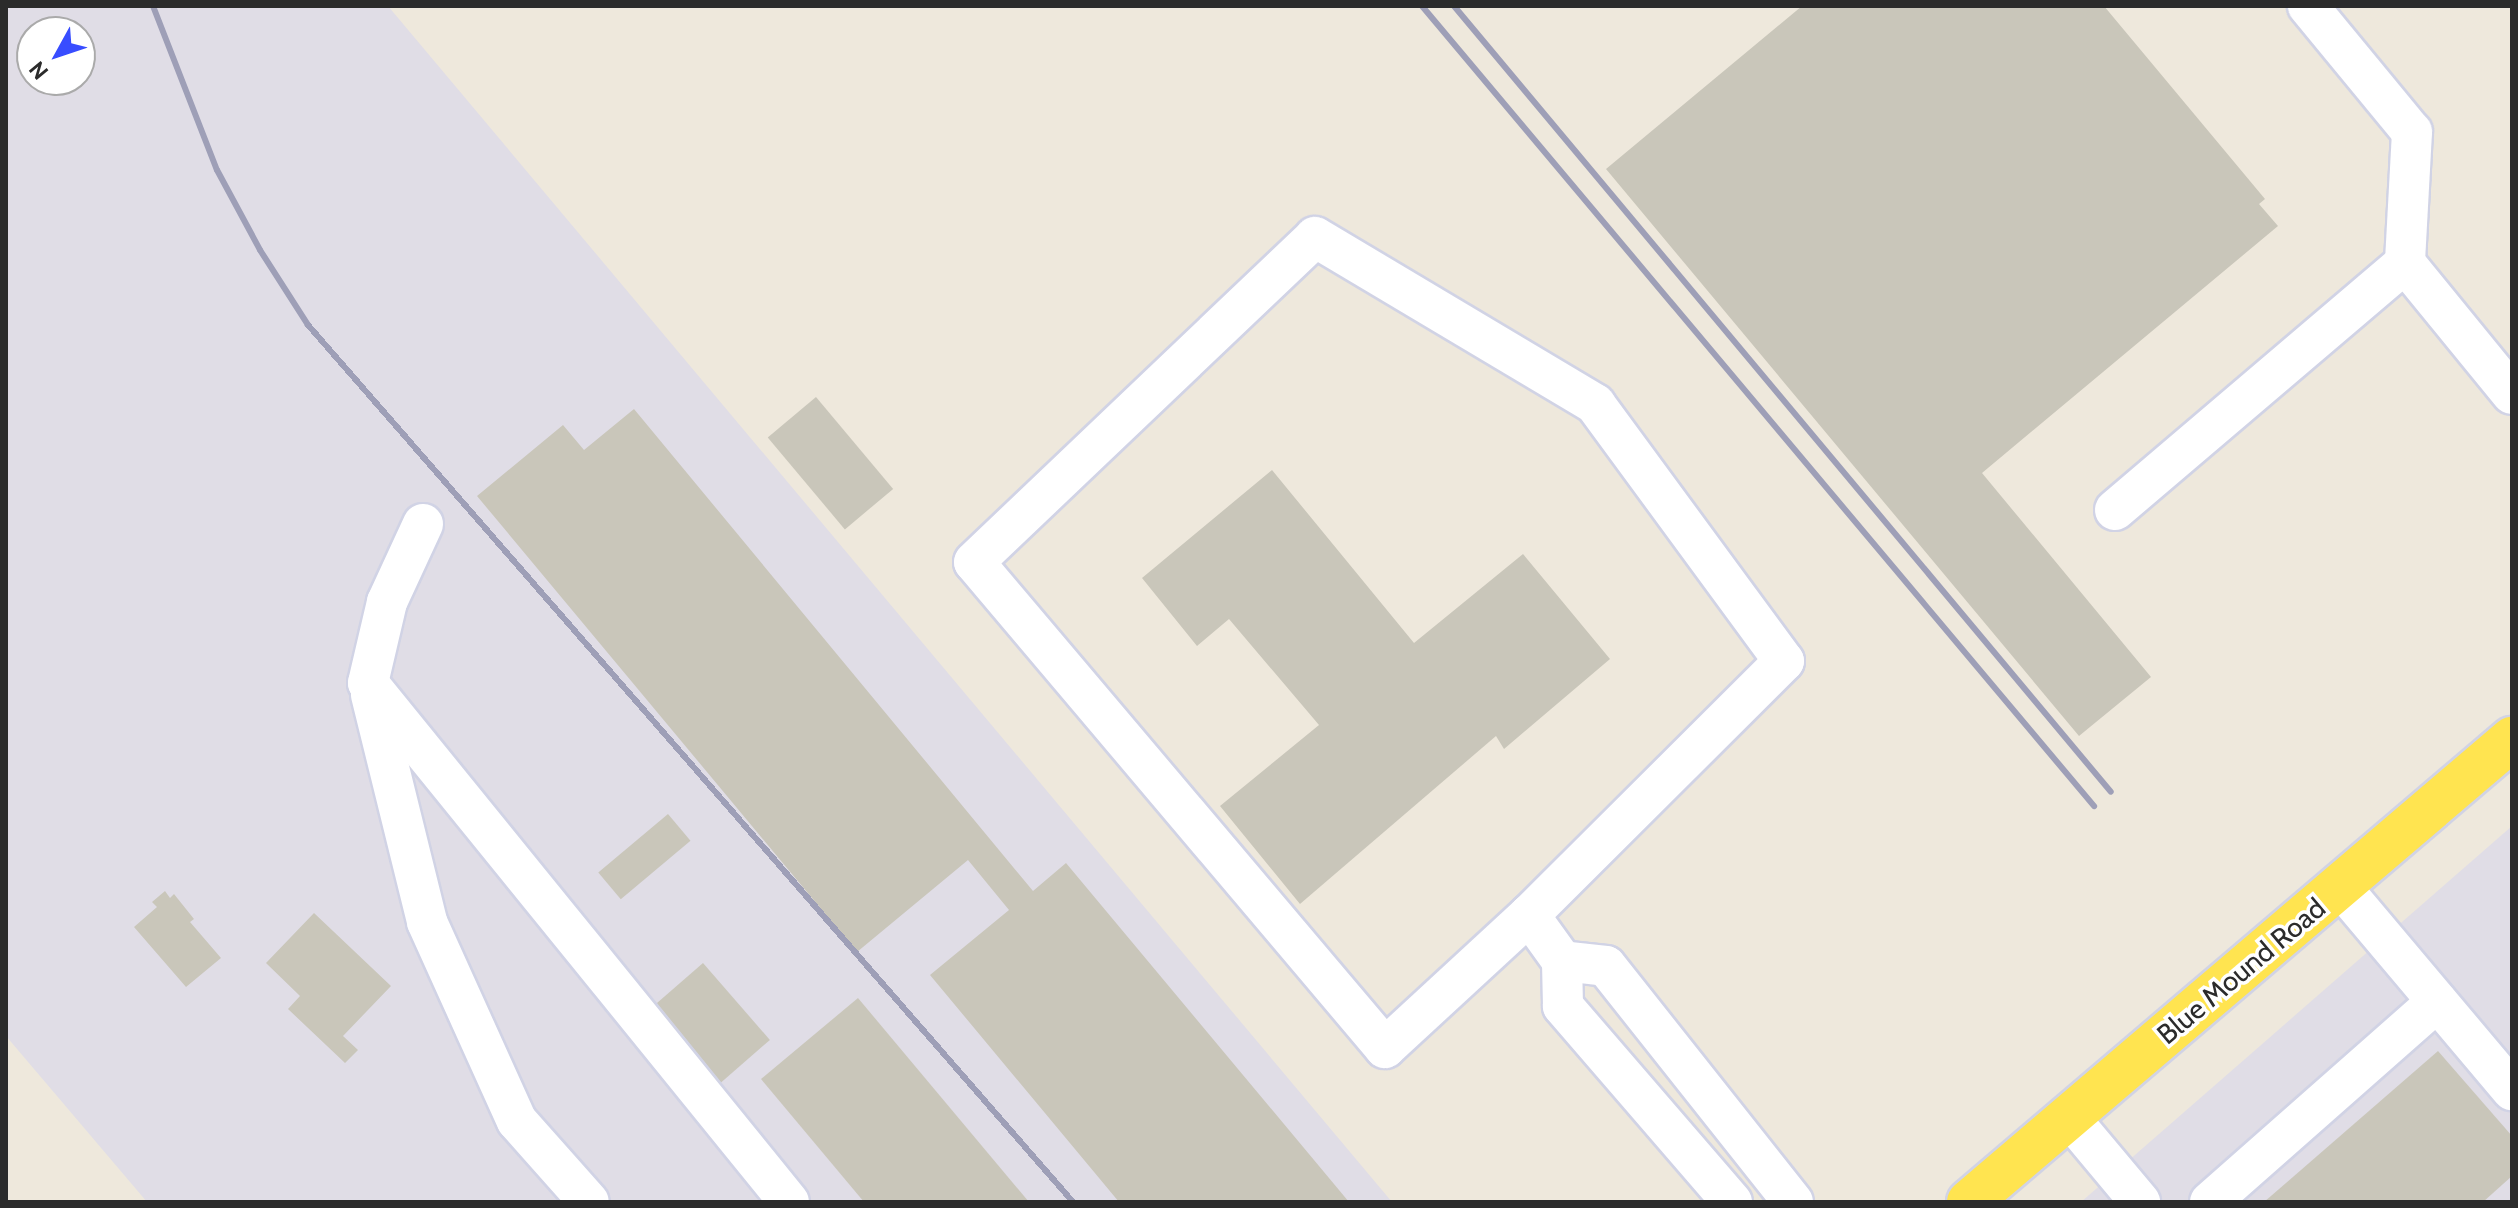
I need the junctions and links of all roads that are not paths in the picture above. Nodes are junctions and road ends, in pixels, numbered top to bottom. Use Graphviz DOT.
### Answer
graph roads {
  1 [pos="2308,6"];
  2 [pos="2405,263"];
  3 [pos="2512,394"];
  4 [pos="2115,510"];
  5 [pos="423,524"];
  6 [pos="368,683"];
  7 [pos="2512,739"];
  8 [pos="2340,886"];
  9 [pos="1529,915"];
  10 [pos="1562,961"];
  11 [pos="2437,1002"];
  12 [pos="2512,1090"];
  13 [pos="2069,1117"];
  14 [pos="589,1202"];
  15 [pos="789,1202"];
  16 [pos="1732,1202"];
  17 [pos="1793,1202"];
  18 [pos="1969,1202"];
  19 [pos="2140,1202"];
  20 [pos="2210,1202"];
  1 -- 2 [label="lane"];
  2 -- 3 [label="lane"];
  2 -- 4 [label="lane"];
  5 -- 6 [label="lane"];
  6 -- 14 [label="lane"];
  6 -- 15 [label="lane"];
  7 -- 8 [label="main road, Blue Mound Road"];
  8 -- 11 [label="lane"];
  8 -- 13 [label="main road, Blue Mound Road"];
  9 -- 9 [label="lane"];
  9 -- 10 [label="lane"];
  10 -- 16 [label="lane"];
  10 -- 17 [label="lane"];
  11 -- 12 [label="lane"];
  11 -- 20 [label="lane"];
  13 -- 18 [label="main road, Blue Mound Road"];
  13 -- 19 [label="lane"];
}
